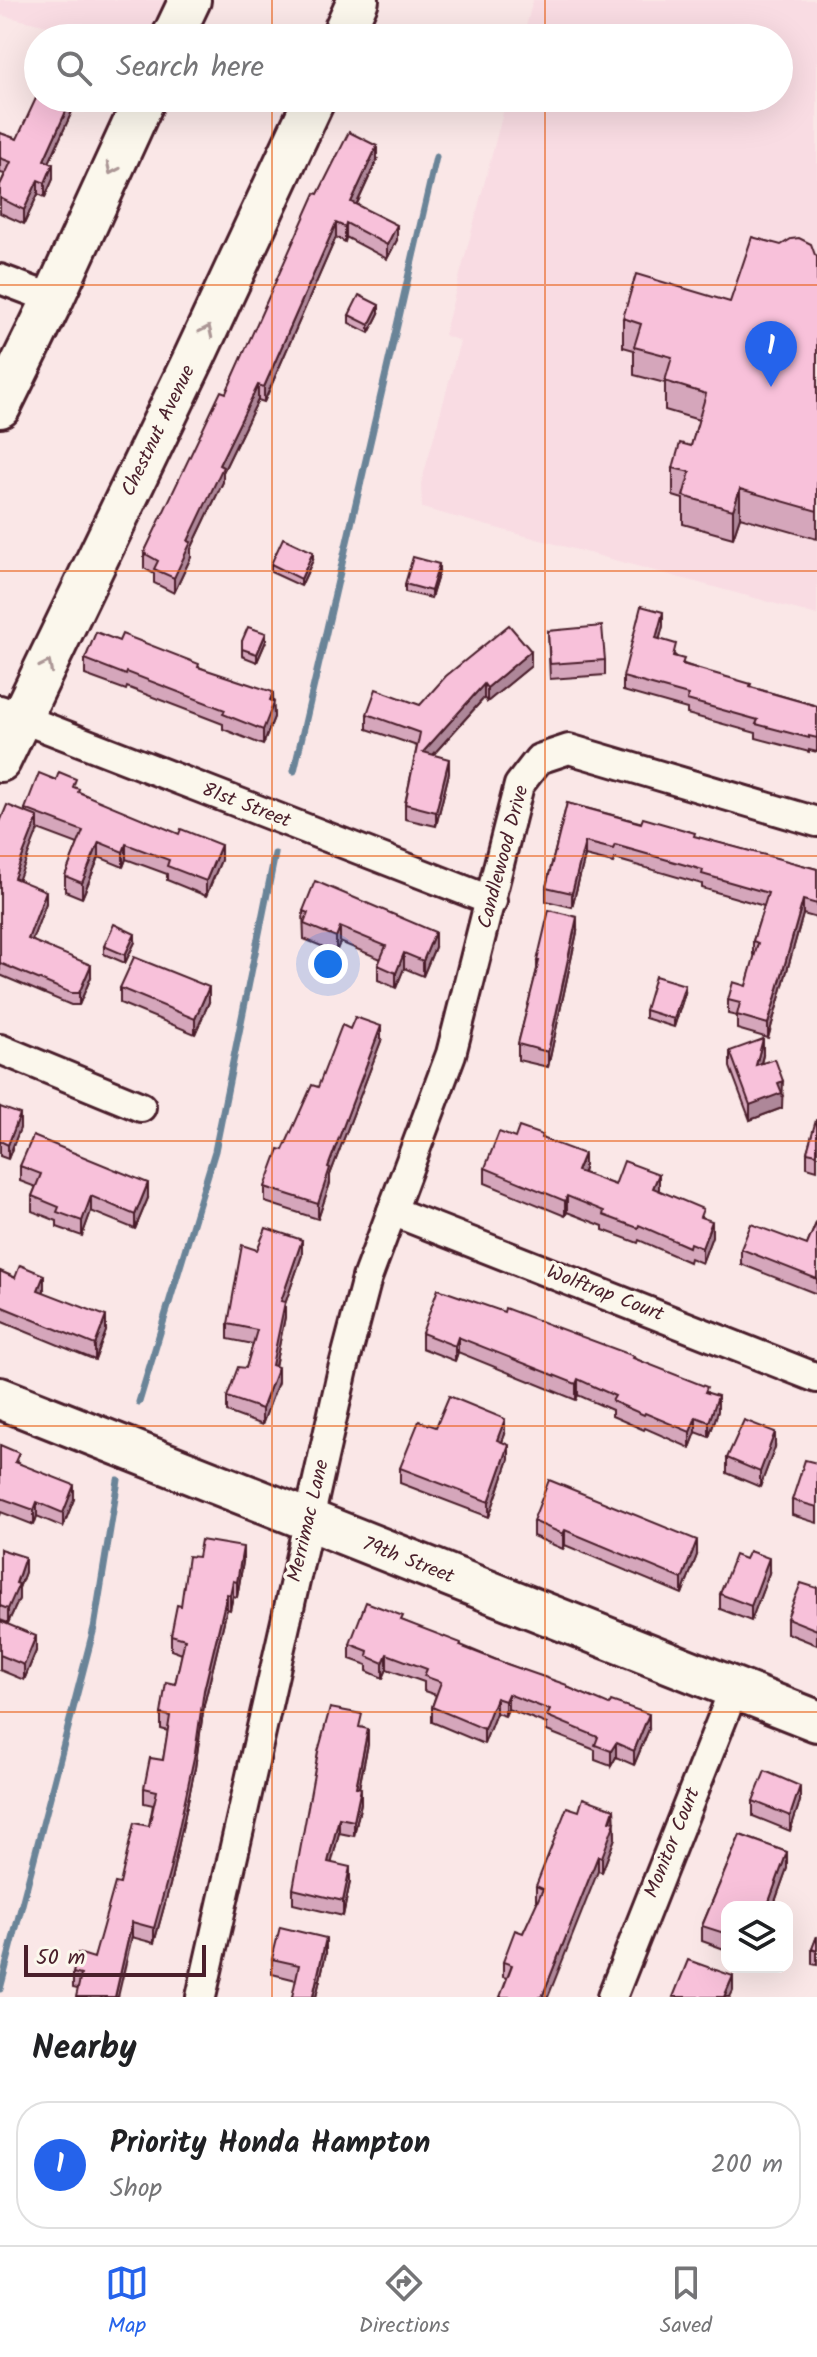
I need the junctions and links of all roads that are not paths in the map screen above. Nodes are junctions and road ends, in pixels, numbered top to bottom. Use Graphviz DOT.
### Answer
graph roads {
  1 [pos="190,0"];
  2 [pos="358,0"];
  3 [pos="179,24"];
  4 [pos="347,24"];
  5 [pos="139,112"];
  6 [pos="308,112"];
  7 [pos="0,279"];
  8 [pos="53,299"];
  9 [pos="0,407"];
  10 [pos="11,715"];
  11 [pos="0,761"];
  12 [pos="817,822"];
  13 [pos="492,901"];
  14 [pos="0,1049"];
  15 [pos="451,1054"];
  16 [pos="141,1107"];
  17 [pos="392,1211"];
  18 [pos="817,1378"];
  19 [pos="0,1398"];
  20 [pos="309,1522"];
  21 [pos="734,1689"];
  22 [pos="817,1721"];
  23 [pos="201,1997"];
  24 [pos="612,1997"];
  1 -- 3 [label="street"];
  2 -- 4 [label="street"];
  5 -- 8 [label="street, one-way"];
  10 -- 6 [label="street, Chestnut Avenue, one-way"];
  7 -- 8 [label="street"];
  8 -- 9 [label="street"];
  10 -- 11 [label="street, Chestnut Avenue"];
  10 -- 13 [label="street, 81st Street"];
  12 -- 13 [label="street, Candlewood Drive"];
  13 -- 15 [label="street, Candlewood Drive"];
  14 -- 16 [label="street"];
  15 -- 17 [label="street, Merrimac Lane"];
  17 -- 18 [label="street, Wolftrap Court"];
  17 -- 20 [label="street, Merrimac Lane"];
  19 -- 20 [label="street, 79th Street"];
  20 -- 21 [label="street, 79th Street"];
  20 -- 23 [label="street, Merrimac Lane"];
  21 -- 22 [label="street, 79th Street"];
  21 -- 24 [label="street, Monitor Court"];
}
